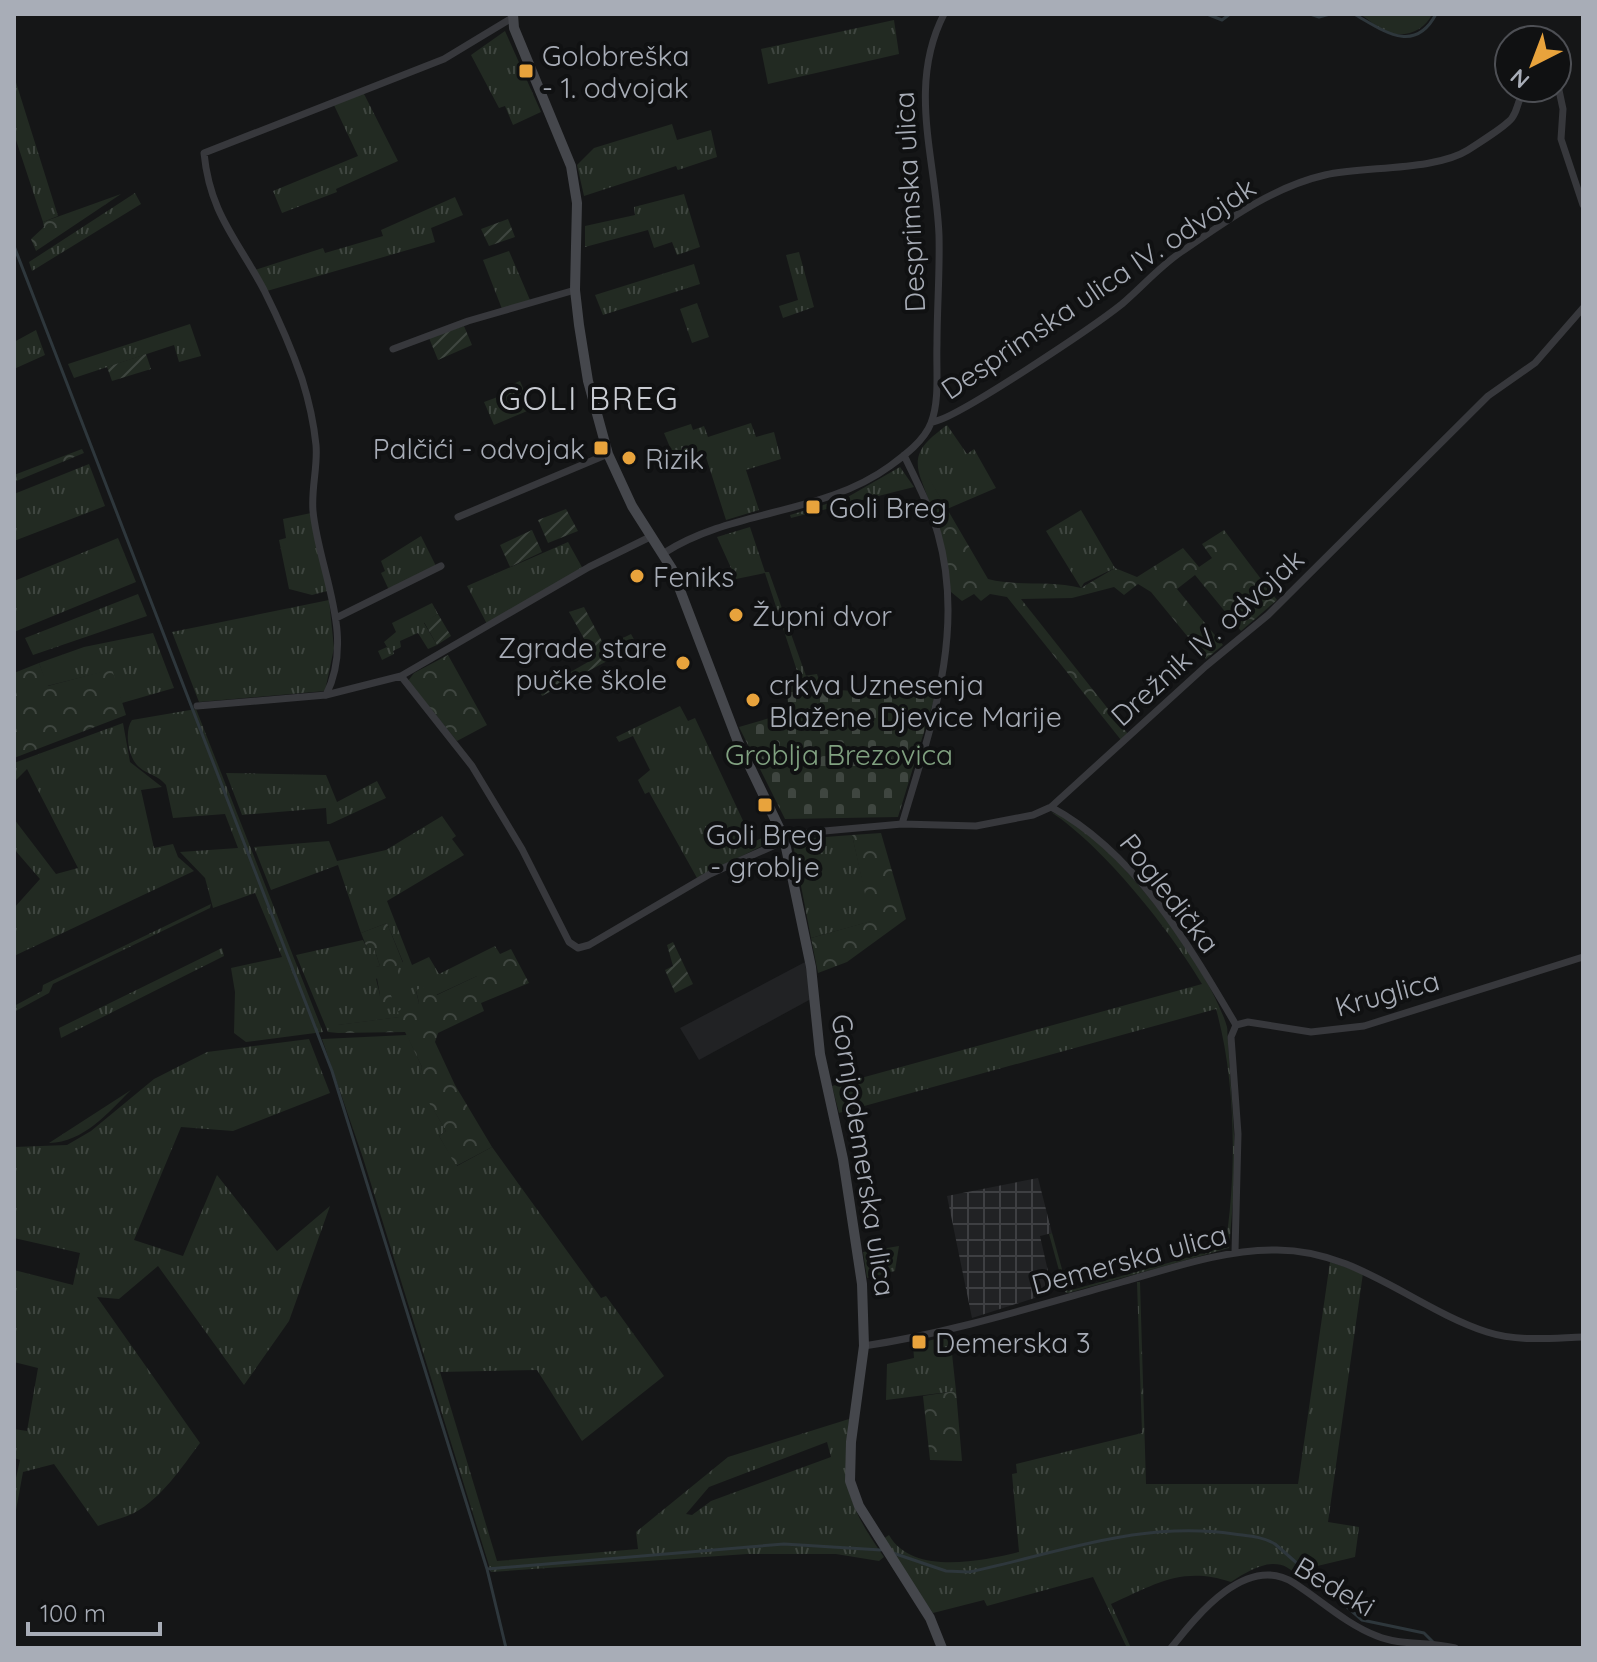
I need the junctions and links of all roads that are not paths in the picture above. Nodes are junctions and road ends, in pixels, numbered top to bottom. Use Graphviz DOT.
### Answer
graph roads {
  1 [pos="944,14"];
  2 [pos="513,16"];
  3 [pos="1516,104"];
  4 [pos="1562,104"];
  5 [pos="1583,205"];
  6 [pos="575,290"];
  7 [pos="1583,308"];
  8 [pos="393,349"];
  9 [pos="932,422"];
  10 [pos="608,454"];
  11 [pos="904,455"];
  12 [pos="458,517"];
  13 [pos="652,536"];
  14 [pos="664,553"];
  15 [pos="441,566"];
  16 [pos="336,618"];
  17 [pos="401,676"];
  18 [pos="326,695"];
  19 [pos="197,706"];
  20 [pos="1051,807"];
  21 [pos="902,824"];
  22 [pos="784,838"];
  23 [pos="1583,957"];
  24 [pos="1236,1025"];
  25 [pos="1235,1252"];
  26 [pos="1583,1337"];
  27 [pos="864,1346"];
  28 [pos="942,1648"];
  29 [pos="1171,1648"];
  30 [pos="1455,1648"];
  1 -- 9 [label="street, Desprimska ulica"];
  2 -- 6 [label="street, Gornjodemerska ulica"];
  2 -- 16 [label="street"];
  3 -- 9 [label="street, Desprimska ulica IV. odvojak"];
  4 -- 5 [label="street"];
  6 -- 8 [label="street"];
  6 -- 10 [label="street, Gornjodemerska ulica"];
  7 -- 20 [label="street, Drežnik IV. odvojak"];
  9 -- 11 [label="street"];
  10 -- 12 [label="street"];
  10 -- 13 [label="street, Gornjodemerska ulica"];
  11 -- 14 [label="street"];
  11 -- 21 [label="street"];
  13 -- 14 [label="street, Gornjodemerska ulica"];
  13 -- 17 [label="street"];
  14 -- 22 [label="street, Gornjodemerska ulica"];
  15 -- 16 [label="street"];
  16 -- 18 [label="street"];
  17 -- 18 [label="street"];
  17 -- 22 [label="street, Drežnik IV. odvojak"];
  18 -- 19 [label="street"];
  20 -- 21 [label="street, Drežnik IV. odvojak"];
  20 -- 24 [label="street, Pogledička"];
  21 -- 22 [label="street, Drežnik IV. odvojak"];
  22 -- 27 [label="street, Gornjodemerska ulica"];
  23 -- 24 [label="street, Kruglica"];
  24 -- 25 [label="street"];
  25 -- 26 [label="street, Demerska ulica"];
  25 -- 27 [label="street, Demerska ulica"];
  27 -- 28 [label="street, Gornjodemerska ulica"];
  29 -- 30 [label="street, Bedeki"];
}
